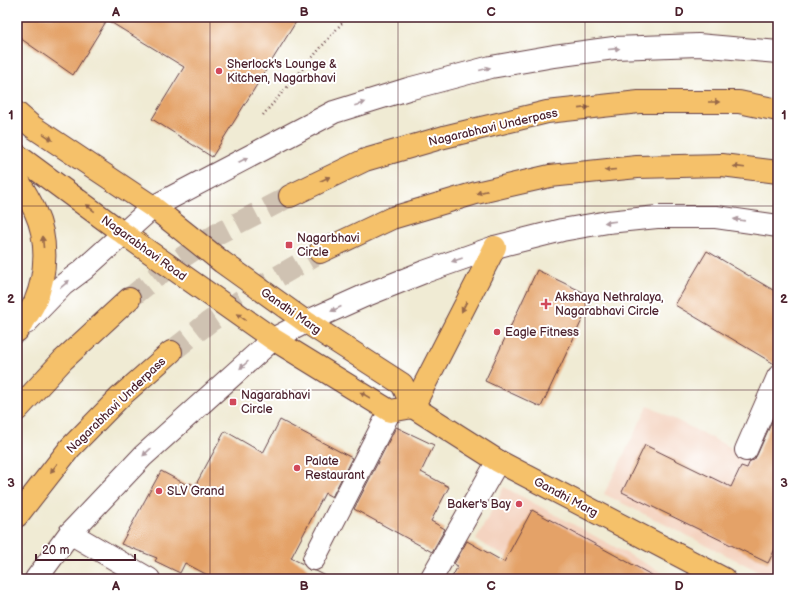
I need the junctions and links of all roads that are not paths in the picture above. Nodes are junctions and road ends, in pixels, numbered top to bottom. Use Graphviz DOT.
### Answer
graph roads {
  1 [pos="778,52"];
  2 [pos="778,110"];
  3 [pos="17,114"];
  4 [pos="17,155"];
  5 [pos="778,172"];
  6 [pos="17,178"];
  7 [pos="290,196"];
  8 [pos="153,207"];
  9 [pos="778,226"];
  10 [pos="124,234"];
  11 [pos="495,247"];
  12 [pos="320,252"];
  13 [pos="129,299"];
  14 [pos="306,322"];
  15 [pos="17,332"];
  16 [pos="273,339"];
  17 [pos="171,352"];
  18 [pos="778,377"];
  19 [pos="413,406"];
  20 [pos="17,410"];
  21 [pos="390,410"];
  22 [pos="746,450"];
  23 [pos="498,461"];
  24 [pos="17,516"];
  25 [pos="70,533"];
  26 [pos="314,559"];
  27 [pos="36,579"];
  28 [pos="149,579"];
  29 [pos="431,579"];
  30 [pos="724,579"];
  8 -- 1 [label="street, one-way"];
  7 -- 2 [label="main road, Nagarabhavi Underpass, one-way"];
  3 -- 8 [label="main road, Gandhi Marg, one-way"];
  10 -- 4 [label="main road, Nagarabhavi Road, one-way"];
  5 -- 12 [label="main road, one-way"];
  15 -- 6 [label="main road, one-way"];
  8 -- 10 [label="street"];
  8 -- 14 [label="main road, Gandhi Marg"];
  9 -- 11 [label="street, one-way"];
  15 -- 10 [label="street, one-way"];
  16 -- 10 [label="main road, Nagarabhavi Road, one-way"];
  11 -- 14 [label="street, one-way"];
  11 -- 19 [label="main road, one-way"];
  13 -- 20 [label="main road"];
  14 -- 16 [label="street"];
  14 -- 19 [label="main road, Gandhi Marg"];
  21 -- 16 [label="main road, one-way"];
  16 -- 25 [label="street, one-way"];
  17 -- 24 [label="main road, Nagarabhavi Underpass, one-way"];
  18 -- 22 [label="street"];
  19 -- 21 [label="main road"];
  19 -- 23 [label="main road, Gandhi Marg"];
  21 -- 26 [label="street"];
  23 -- 29 [label="street"];
  23 -- 30 [label="main road, Gandhi Marg"];
  25 -- 27 [label="street"];
  25 -- 28 [label="street"];
}
